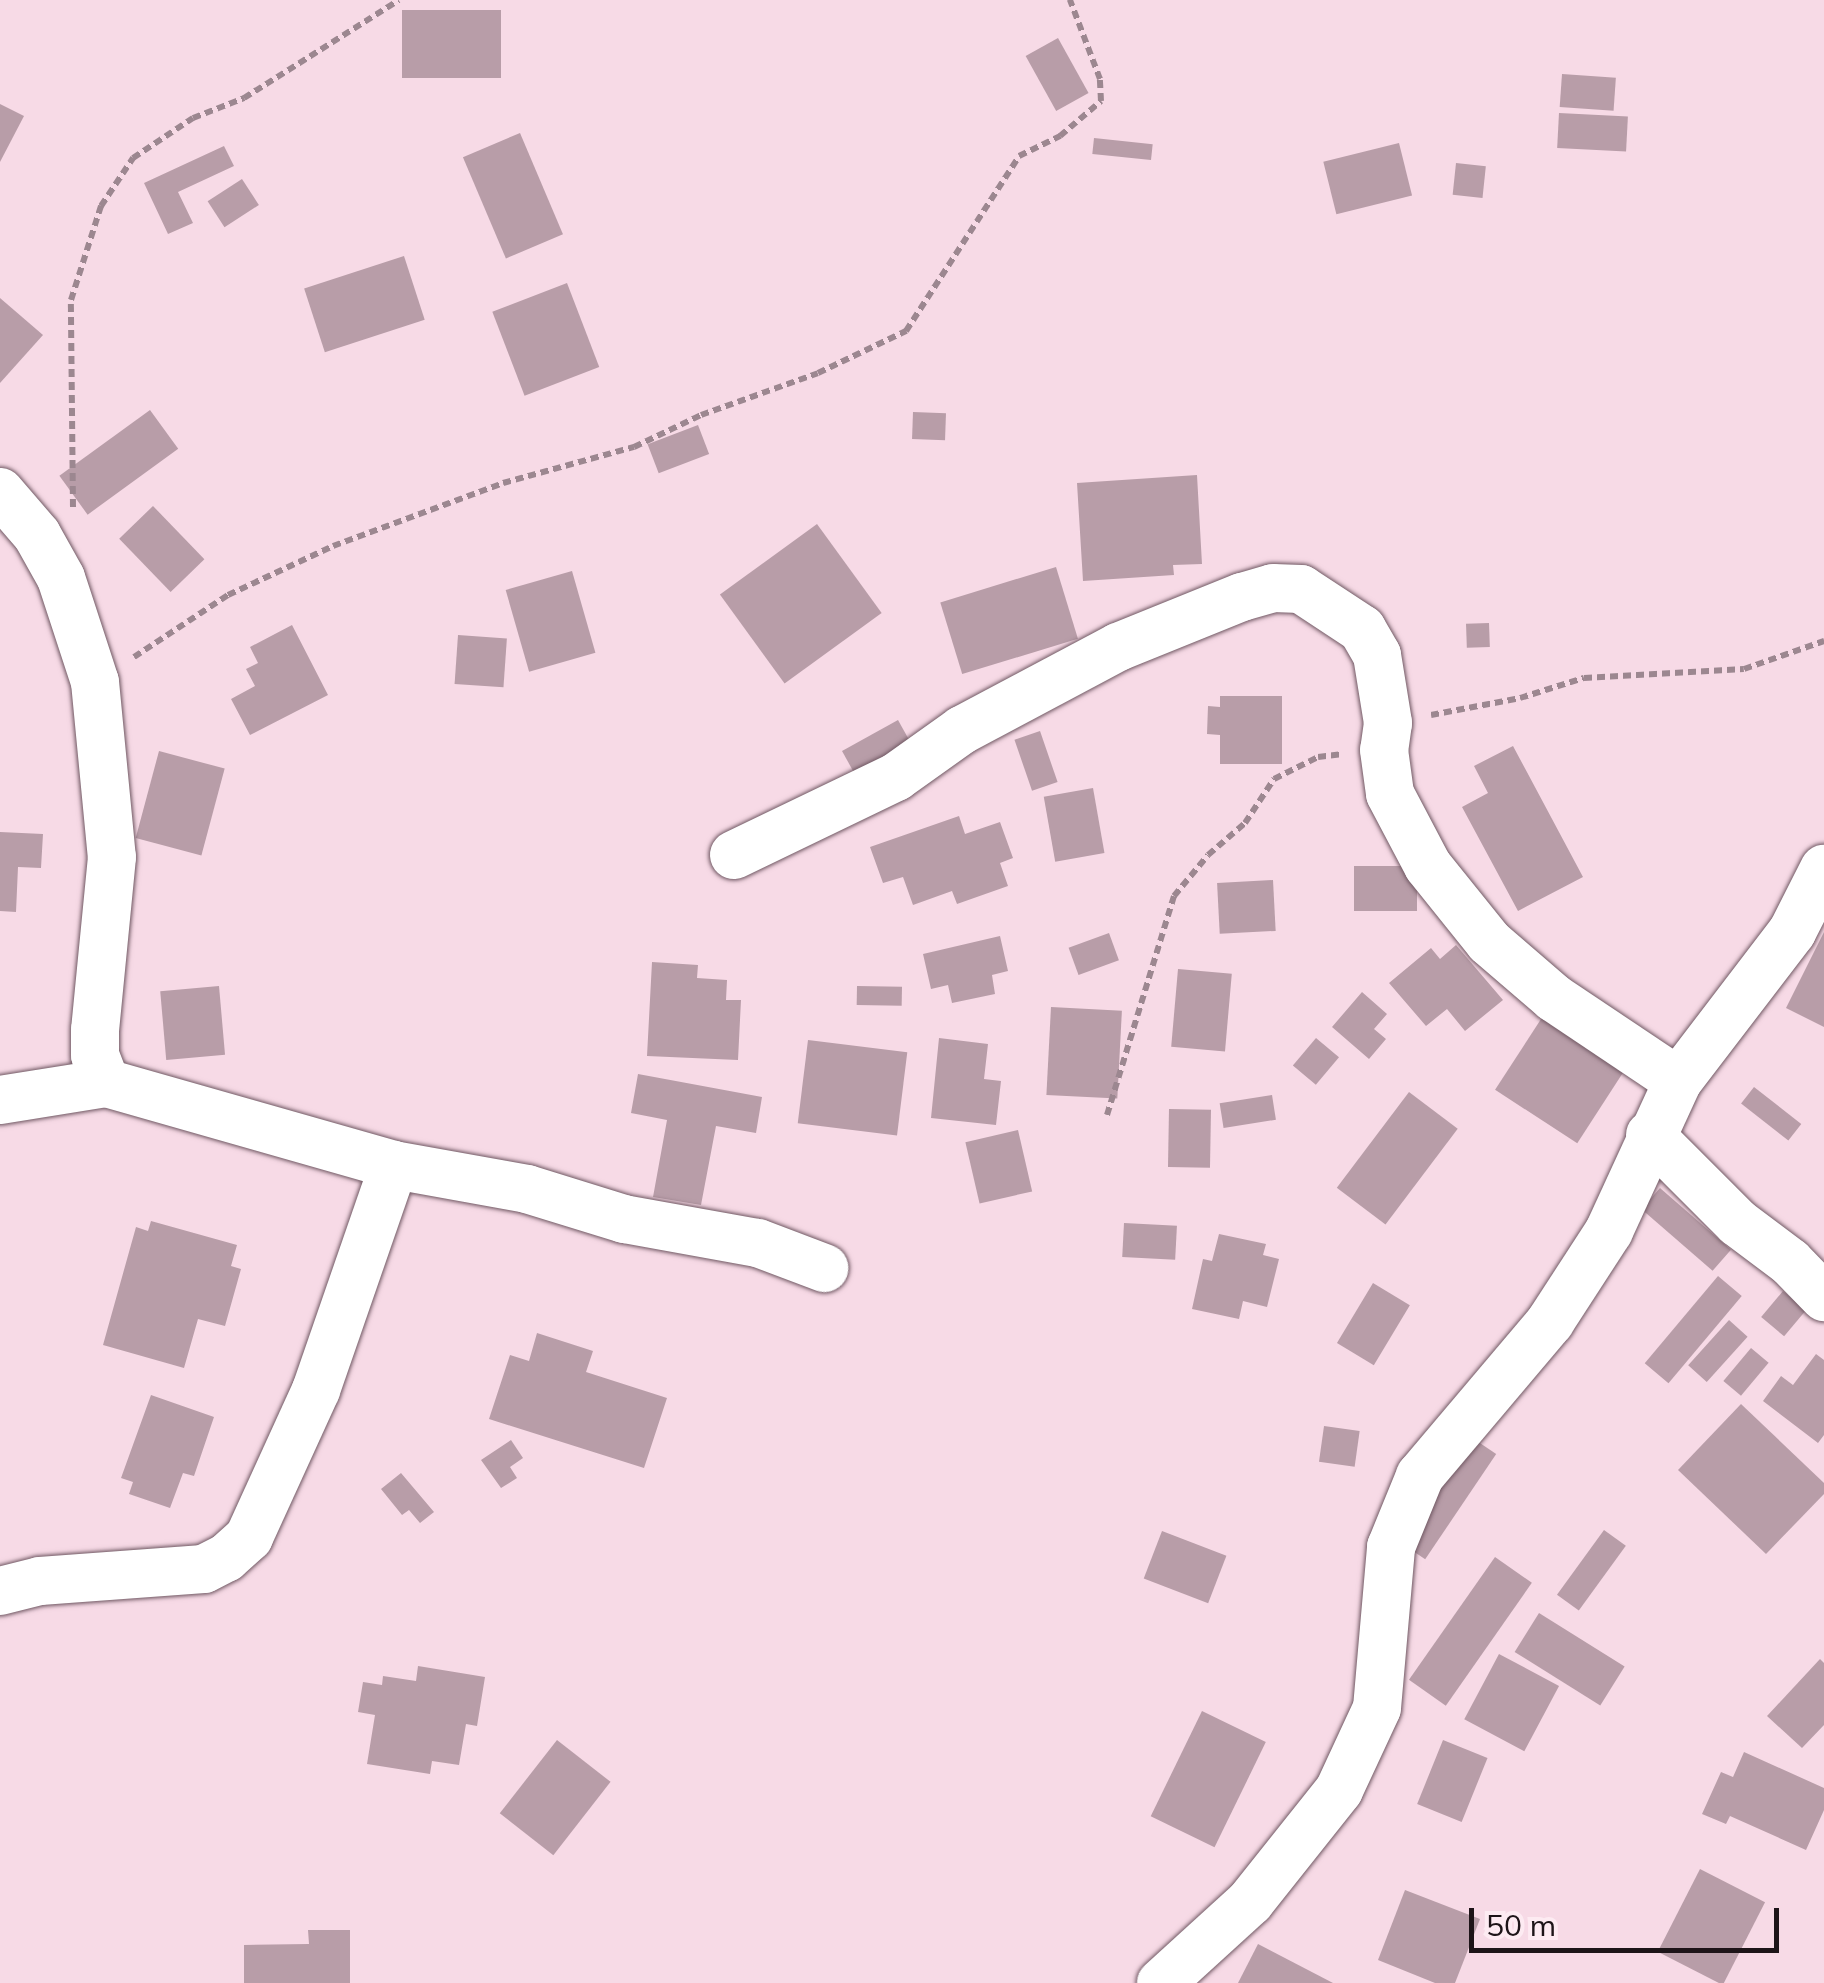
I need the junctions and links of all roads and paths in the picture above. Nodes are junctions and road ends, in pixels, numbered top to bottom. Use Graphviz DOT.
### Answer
graph roads {
  1 [pos="400,0"];
  2 [pos="1070,0"];
  3 [pos="0,492"];
  4 [pos="73,511"];
  5 [pos="1824,641"];
  6 [pos="95,682"];
  7 [pos="1386,737"];
  8 [pos="734,855"];
  9 [pos="1824,869"];
  10 [pos="1678,1081"];
  11 [pos="106,1083"];
  12 [pos="0,1100"];
  13 [pos="1107,1115"];
  14 [pos="1650,1135"];
  15 [pos="394,1165"];
  16 [pos="824,1268"];
  17 [pos="1817,1279"];
  18 [pos="0,1591"];
  19 [pos="1162,1983"];
  1 -- 4 [label="path"];
  2 -- 6 [label="path"];
  3 -- 6 [label="street"];
  5 -- 7 [label="path"];
  6 -- 11 [label="street"];
  7 -- 8 [label="street"];
  7 -- 10 [label="street"];
  7 -- 13 [label="path"];
  9 -- 10 [label="street"];
  10 -- 14 [label="street"];
  11 -- 12 [label="street"];
  11 -- 15 [label="street"];
  14 -- 17 [label="street"];
  14 -- 19 [label="street"];
  15 -- 16 [label="street"];
  15 -- 18 [label="street"];
}
